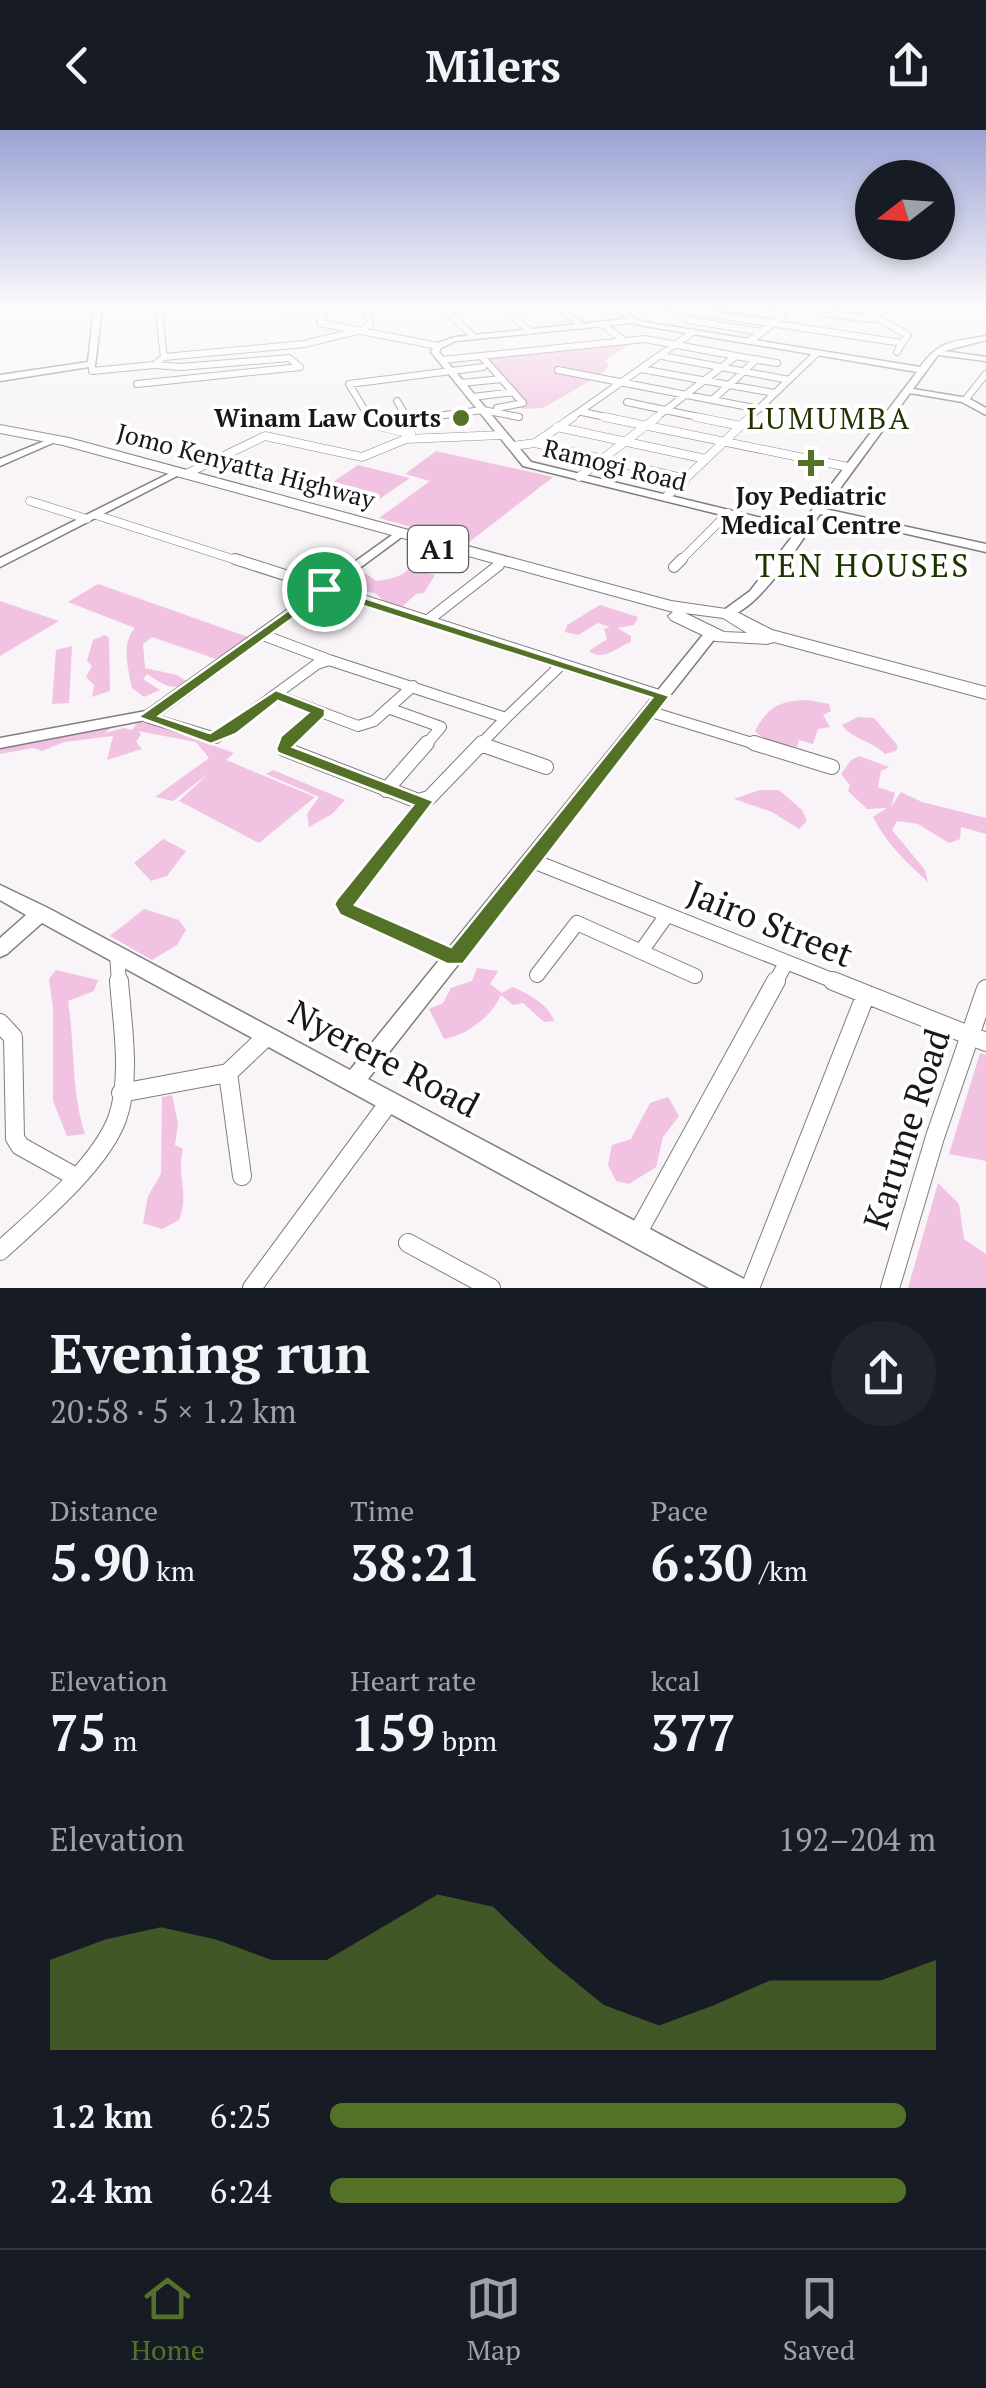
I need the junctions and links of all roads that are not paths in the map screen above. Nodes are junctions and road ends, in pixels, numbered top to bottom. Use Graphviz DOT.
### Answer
graph roads {
  1 [pos="159,361"];
  2 [pos="254,361"];
  3 [pos="293,361"];
  4 [pos="443,361"];
  5 [pos="654,361"];
  6 [pos="687,361"];
  7 [pos="730,361"];
  8 [pos="755,361"];
  9 [pos="771,361"];
  10 [pos="809,361"];
  11 [pos="869,361"];
  12 [pos="928,361"];
  13 [pos="777,362"];
  14 [pos="92,364"];
  15 [pos="155,364"];
  16 [pos="722,368"];
  17 [pos="558,370"];
  18 [pos="641,370"];
  19 [pos="920,370"];
  20 [pos="450,371"];
  21 [pos="743,372"];
  22 [pos="986,374"];
  23 [pos="0,378"];
  24 [pos="502,379"];
  25 [pos="789,380"];
  26 [pos="706,381"];
  27 [pos="621,382"];
  28 [pos="461,383"];
  29 [pos="137,384"];
  30 [pos="729,385"];
  31 [pos="975,389"];
  32 [pos="662,390"];
  33 [pos="906,390"];
  34 [pos="986,390"];
  35 [pos="514,392"];
  36 [pos="775,394"];
  37 [pos="687,395"];
  38 [pos="472,397"];
  39 [pos="712,400"];
  40 [pos="964,400"];
  41 [pos="397,401"];
  42 [pos="627,402"];
  43 [pos="645,406"];
  44 [pos="759,409"];
  45 [pos="482,410"];
  46 [pos="666,410"];
  47 [pos="582,412"];
  48 [pos="986,412"];
  49 [pos="519,416"];
  50 [pos="626,421"];
  51 [pos="647,425"];
  52 [pos="741,426"];
  53 [pos="556,428"];
  54 [pos="0,430"];
  55 [pos="503,435"];
  56 [pos="604,437"];
  57 [pos="434,439"];
  58 [pos="724,441"];
  59 [pos="50,442"];
  60 [pos="626,442"];
  61 [pos="535,443"];
  62 [pos="512,446"];
  63 [pos="582,454"];
  64 [pos="606,459"];
  65 [pos="706,459"];
  66 [pos="0,463"];
  67 [pos="848,466"];
  68 [pos="180,474"];
  69 [pos="579,477"];
  70 [pos="686,478"];
  71 [pos="666,497"];
  72 [pos="30,500"];
  73 [pos="816,510"];
  74 [pos="728,512"];
  75 [pos="91,517"];
  76 [pos="800,531"];
  77 [pos="394,537"];
  78 [pos="986,548"];
  79 [pos="0,563"];
  80 [pos="499,565"];
  81 [pos="674,567"];
  82 [pos="324,589"];
  83 [pos="427,622"];
  84 [pos="725,626"];
  85 [pos="263,635"];
  86 [pos="329,660"];
  87 [pos="562,664"];
  88 [pos="412,686"];
  89 [pos="276,695"];
  90 [pos="662,696"];
  91 [pos="986,696"];
  92 [pos="388,708"];
  93 [pos="648,711"];
  94 [pos="319,712"];
  95 [pos="146,717"];
  96 [pos="506,718"];
  97 [pos="0,743"];
  98 [pos="483,744"];
  99 [pos="546,767"];
  100 [pos="832,767"];
  101 [pos="386,790"];
  102 [pos="425,801"];
  103 [pos="533,861"];
  104 [pos="0,892"];
  105 [pos="41,912"];
  106 [pos="667,915"];
  107 [pos="0,949"];
  108 [pos="642,950"];
  109 [pos="118,953"];
  110 [pos="455,958"];
  111 [pos="786,962"];
  112 [pos="537,975"];
  113 [pos="695,976"];
  114 [pos="986,989"];
  115 [pos="866,994"];
  116 [pos="0,1022"];
  117 [pos="267,1036"];
  118 [pos="979,1039"];
  119 [pos="228,1073"];
  120 [pos="354,1081"];
  121 [pos="6,1083"];
  122 [pos="121,1093"];
  123 [pos="390,1101"];
  124 [pos="74,1176"];
  125 [pos="242,1176"];
  126 [pos="636,1234"];
  127 [pos="408,1243"];
  128 [pos="0,1252"];
  129 [pos="252,1288"];
  130 [pos="492,1288"];
  131 [pos="735,1288"];
  132 [pos="750,1288"];
  133 [pos="890,1288"];
  1 -- 15 [label="street"];
  2 -- 15 [label="street"];
  3 -- 29 [label="street"];
  4 -- 20 [label="main road, Ramogi Road"];
  5 -- 18 [label="street"];
  6 -- 16 [label="street"];
  7 -- 16 [label="street"];
  8 -- 21 [label="street"];
  9 -- 13 [label="street"];
  10 -- 25 [label="street"];
  11 -- 19 [label="main road"];
  12 -- 19 [label="main road"];
  14 -- 15 [label="street"];
  14 -- 23 [label="main road"];
  16 -- 21 [label="street"];
  16 -- 26 [label="street"];
  17 -- 27 [label="street"];
  18 -- 26 [label="street"];
  18 -- 27 [label="street"];
  19 -- 33 [label="main road"];
  20 -- 24 [label="street"];
  20 -- 28 [label="main road, Ramogi Road"];
  20 -- 57 [label="street"];
  21 -- 25 [label="street"];
  21 -- 30 [label="street"];
  22 -- 31 [label="street"];
  24 -- 28 [label="street"];
  24 -- 35 [label="street"];
  25 -- 36 [label="street"];
  26 -- 30 [label="street"];
  26 -- 37 [label="street"];
  27 -- 32 [label="street"];
  27 -- 47 [label="street"];
  28 -- 38 [label="main road, Ramogi Road"];
  30 -- 36 [label="street"];
  30 -- 39 [label="street"];
  31 -- 34 [label="street"];
  31 -- 40 [label="street"];
  32 -- 37 [label="street"];
  32 -- 43 [label="street"];
  33 -- 40 [label="main road"];
  33 -- 67 [label="main road"];
  35 -- 38 [label="street"];
  35 -- 45 [label="street"];
  36 -- 44 [label="street"];
  37 -- 39 [label="street"];
  37 -- 46 [label="street"];
  38 -- 45 [label="main road, Ramogi Road"];
  39 -- 44 [label="street"];
  40 -- 48 [label="main road"];
  41 -- 45 [label="street"];
  42 -- 43 [label="street"];
  43 -- 46 [label="street"];
  43 -- 50 [label="street"];
  44 -- 52 [label="street"];
  45 -- 49 [label="street"];
  45 -- 55 [label="main road, Ramogi Road"];
  46 -- 51 [label="street"];
  46 -- 52 [label="street"];
  47 -- 50 [label="street"];
  47 -- 53 [label="street"];
  50 -- 51 [label="street"];
  50 -- 56 [label="street"];
  51 -- 58 [label="street"];
  51 -- 60 [label="street"];
  52 -- 58 [label="street"];
  53 -- 56 [label="street"];
  53 -- 61 [label="street"];
  54 -- 59 [label="highway, Jomo Kenyatta Highway / A1"];
  54 -- 68 [label="highway, Jomo Kenyatta Highway / A1"];
  55 -- 57 [label="street"];
  55 -- 62 [label="main road, Ramogi Road"];
  56 -- 60 [label="street"];
  56 -- 63 [label="street"];
  57 -- 68 [label="street"];
  58 -- 65 [label="street"];
  58 -- 67 [label="street"];
  59 -- 66 [label="main road"];
  59 -- 68 [label="highway, Jomo Kenyatta Highway / A1"];
  60 -- 64 [label="street"];
  60 -- 65 [label="street"];
  61 -- 62 [label="street"];
  61 -- 63 [label="street"];
  62 -- 69 [label="main road, Ramogi Road"];
  63 -- 64 [label="street"];
  64 -- 69 [label="street"];
  64 -- 70 [label="street"];
  65 -- 70 [label="street"];
  67 -- 73 [label="main road"];
  68 -- 75 [label="main road"];
  68 -- 77 [label="highway, Jomo Kenyatta Highway / A1"];
  68 -- 84 [label="highway, Jomo Kenyatta Highway / A1"];
  69 -- 71 [label="main road, Ramogi Road"];
  70 -- 71 [label="street"];
  71 -- 74 [label="main road, Ramogi Road"];
  72 -- 75 [label="street"];
  73 -- 76 [label="main road"];
  73 -- 78 [label="main road"];
  74 -- 76 [label="main road, Ramogi Road"];
  74 -- 81 [label="street"];
  75 -- 79 [label="main road"];
  75 -- 82 [label="street"];
  76 -- 84 [label="main road"];
  77 -- 80 [label="highway, Jomo Kenyatta Highway / A1"];
  77 -- 82 [label="main road"];
  80 -- 83 [label="street"];
  80 -- 84 [label="highway, Jomo Kenyatta Highway / A1"];
  82 -- 83 [label="street"];
  82 -- 85 [label="main road"];
  83 -- 87 [label="street"];
  84 -- 90 [label="main road"];
  84 -- 91 [label="highway, Jomo Kenyatta Highway / A1"];
  85 -- 86 [label="street"];
  85 -- 95 [label="main road"];
  86 -- 88 [label="street"];
  86 -- 89 [label="street"];
  87 -- 90 [label="street"];
  87 -- 96 [label="street"];
  88 -- 92 [label="street"];
  88 -- 96 [label="street"];
  89 -- 94 [label="street"];
  89 -- 95 [label="street"];
  90 -- 93 [label="main road"];
  92 -- 94 [label="street"];
  92 -- 101 [label="street"];
  93 -- 100 [label="street"];
  93 -- 103 [label="main road"];
  94 -- 101 [label="street"];
  95 -- 97 [label="main road"];
  96 -- 98 [label="street"];
  98 -- 99 [label="street"];
  98 -- 102 [label="street"];
  101 -- 102 [label="street"];
  102 -- 110 [label="street"];
  103 -- 106 [label="street, Jairo Street"];
  103 -- 110 [label="main road"];
  104 -- 105 [label="main road, Nyerere Road"];
  105 -- 107 [label="main road"];
  105 -- 109 [label="main road, Nyerere Road"];
  106 -- 108 [label="street"];
  106 -- 111 [label="street, Jairo Street"];
  108 -- 112 [label="street"];
  108 -- 113 [label="street"];
  109 -- 117 [label="main road, Nyerere Road"];
  109 -- 122 [label="street"];
  110 -- 120 [label="main road"];
  111 -- 115 [label="street, Jairo Street"];
  111 -- 126 [label="street"];
  114 -- 118 [label="street, Karume Road"];
  115 -- 118 [label="street, Jairo Street"];
  115 -- 132 [label="street"];
  116 -- 121 [label="street"];
  117 -- 119 [label="street"];
  117 -- 120 [label="main road, Nyerere Road"];
  118 -- 133 [label="street, Karume Road"];
  119 -- 122 [label="street"];
  119 -- 125 [label="street"];
  120 -- 123 [label="main road, Nyerere Road"];
  121 -- 124 [label="street"];
  122 -- 124 [label="street"];
  123 -- 126 [label="main road, Nyerere Road"];
  123 -- 129 [label="street"];
  124 -- 128 [label="street"];
  126 -- 131 [label="main road, Nyerere Road"];
  127 -- 130 [label="street"];
}
